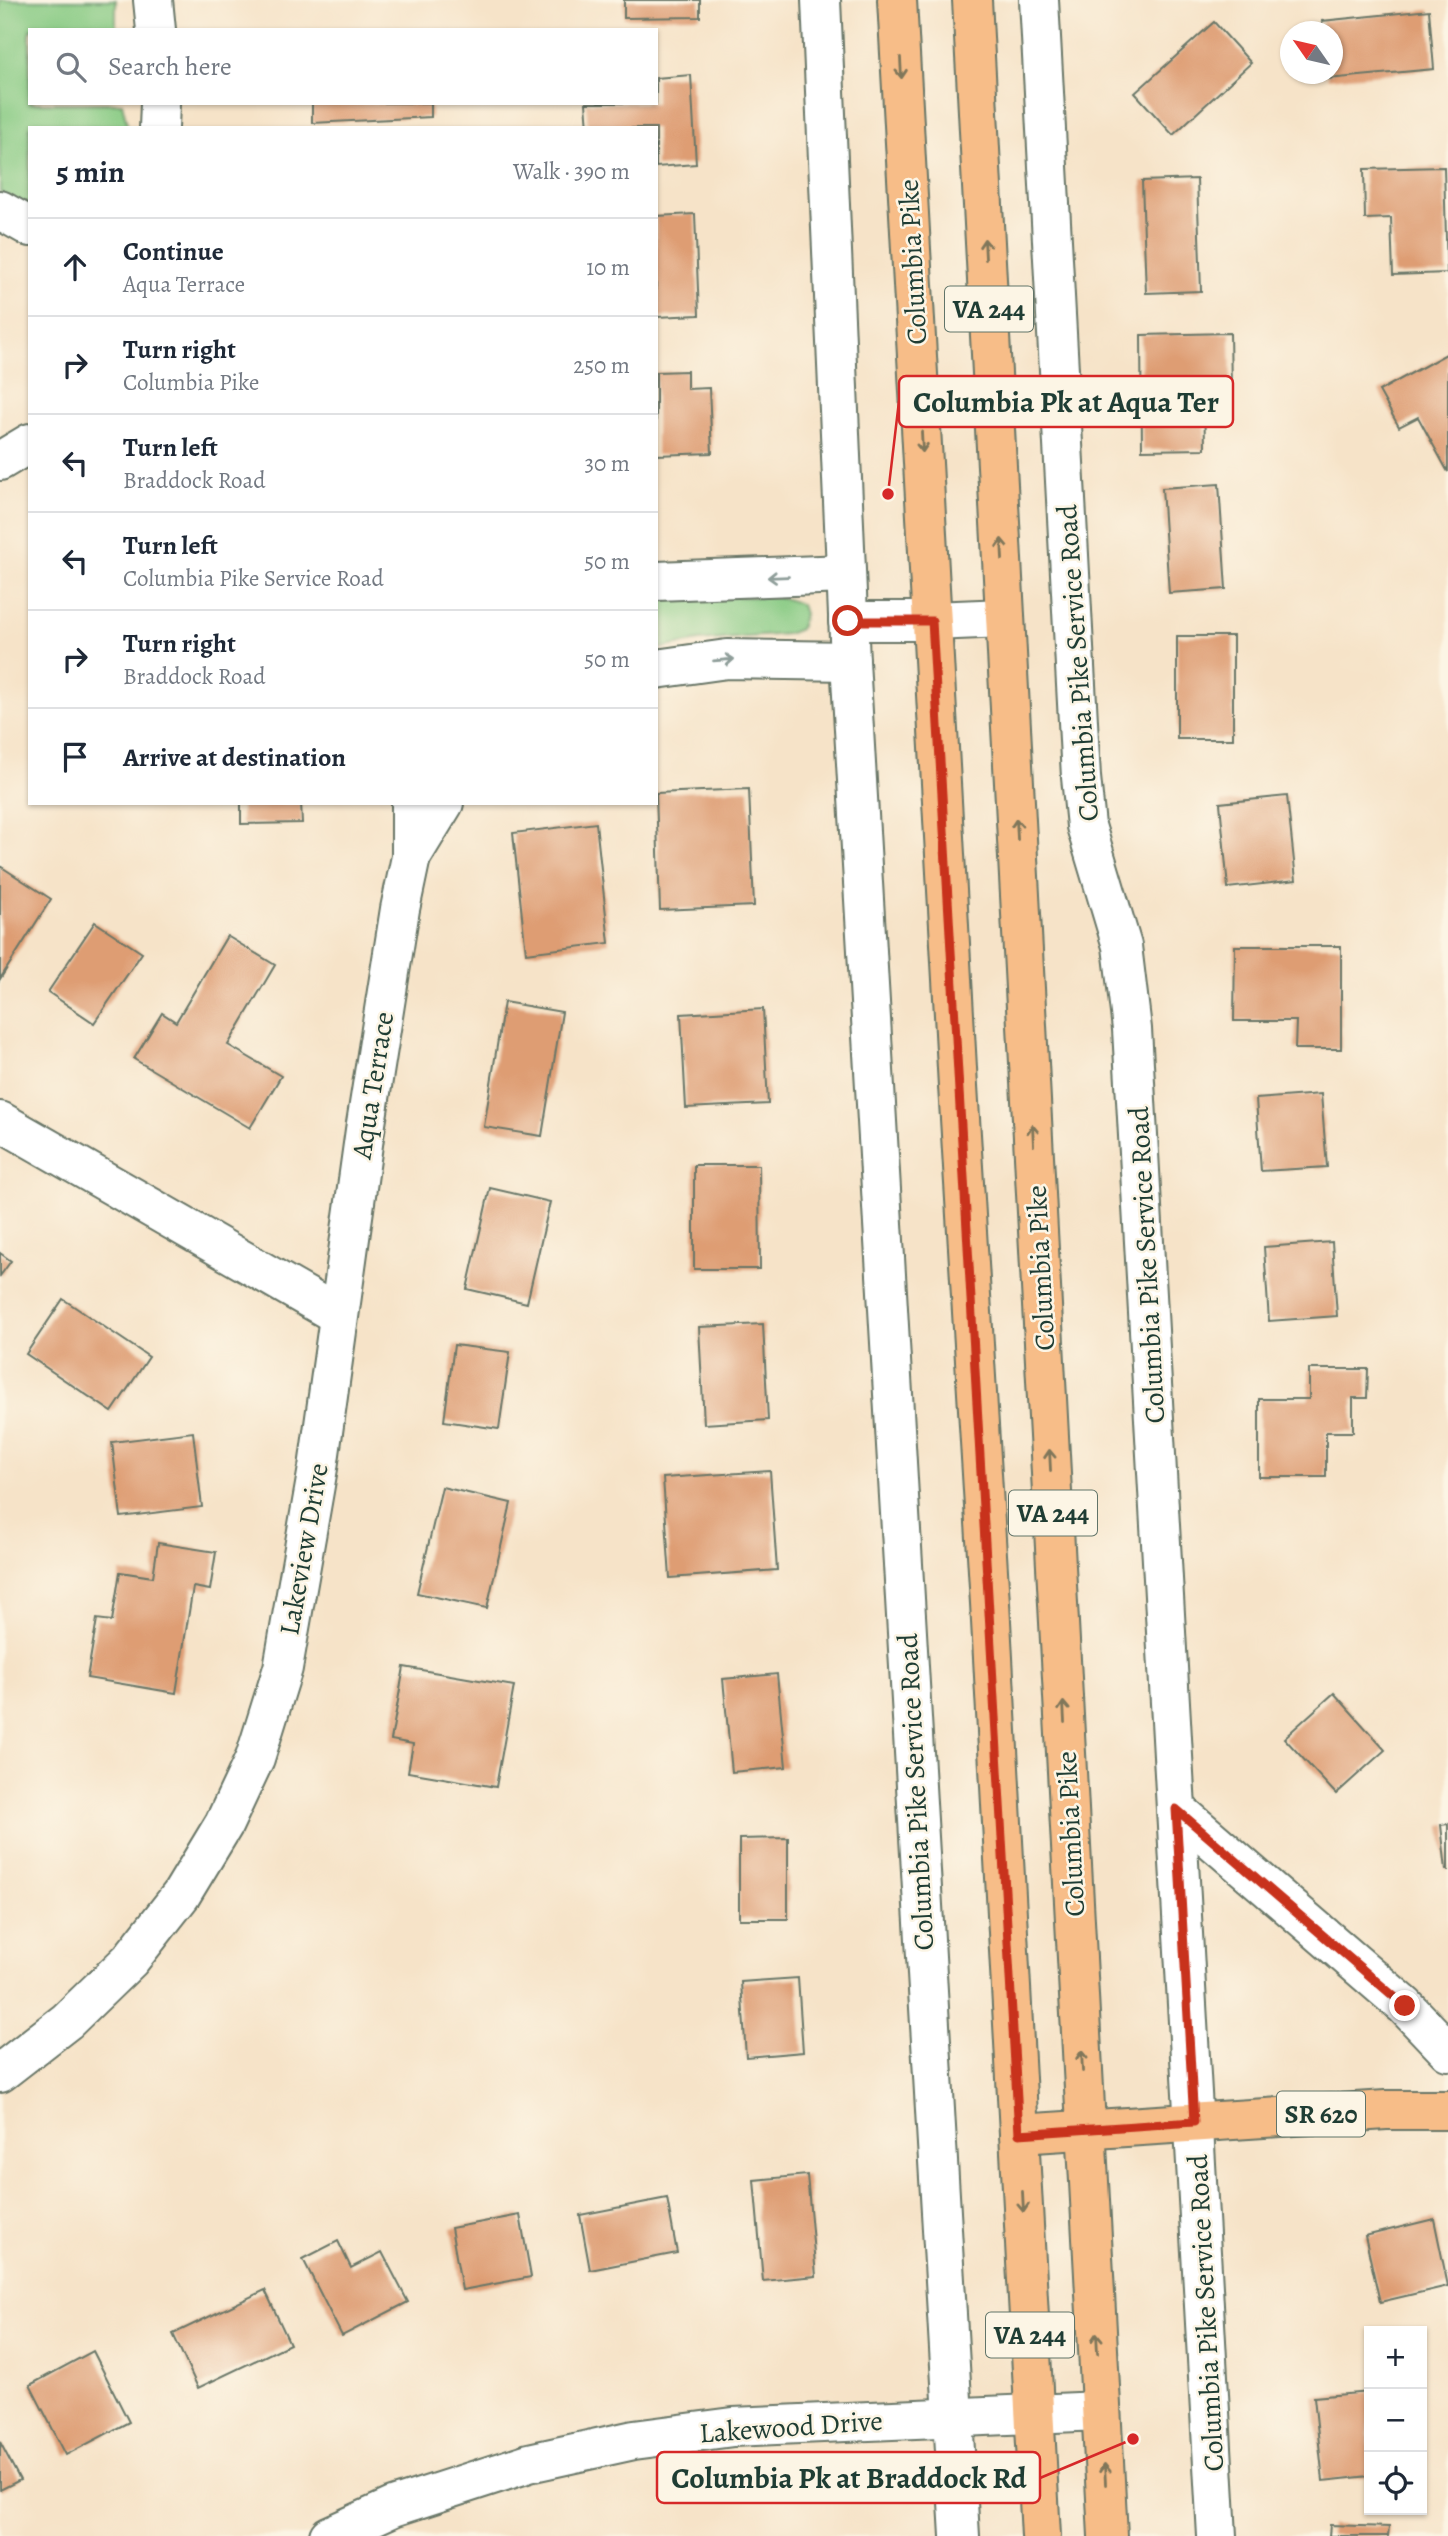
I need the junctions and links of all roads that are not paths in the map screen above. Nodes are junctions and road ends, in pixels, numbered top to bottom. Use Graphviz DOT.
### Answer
graph roads {
  1 [pos="153,0"];
  2 [pos="821,0"];
  3 [pos="897,0"];
  4 [pos="972,0"];
  5 [pos="1039,0"];
  6 [pos="156,28"];
  7 [pos="160,105"];
  8 [pos="159,126"];
  9 [pos="0,209"];
  10 [pos="28,226"];
  11 [pos="28,444"];
  12 [pos="0,461"];
  13 [pos="846,574"];
  14 [pos="658,581"];
  15 [pos="1005,618"];
  16 [pos="848,621"];
  17 [pos="932,621"];
  18 [pos="850,661"];
  19 [pos="658,669"];
  20 [pos="411,805"];
  21 [pos="443,805"];
  22 [pos="411,857"];
  23 [pos="0,1121"];
  24 [pos="338,1315"];
  25 [pos="1176,1809"];
  26 [pos="1448,2051"];
  27 [pos="0,2073"];
  28 [pos="1448,2110"];
  29 [pos="1194,2122"];
  30 [pos="1086,2130"];
  31 [pos="1019,2134"];
  32 [pos="1101,2411"];
  33 [pos="1035,2413"];
  34 [pos="951,2416"];
  35 [pos="329,2536"];
  36 [pos="960,2536"];
  37 [pos="1041,2536"];
  38 [pos="1108,2536"];
  39 [pos="1217,2536"];
  1 -- 6 [label="street"];
  2 -- 13 [label="street, Columbia Pike Service Road"];
  3 -- 17 [label="main road, Columbia Pike / VA 244, one-way"];
  15 -- 4 [label="main road, Columbia Pike / VA 244, one-way"];
  5 -- 25 [label="street, Columbia Pike Service Road"];
  7 -- 8 [label="street"];
  9 -- 10 [label="street"];
  11 -- 12 [label="street"];
  13 -- 14 [label="street, one-way"];
  13 -- 16 [label="street, Columbia Pike Service Road"];
  15 -- 17 [label="street"];
  30 -- 15 [label="main road, Columbia Pike / VA 244, one-way"];
  16 -- 17 [label="street"];
  16 -- 18 [label="street, Columbia Pike Service Road"];
  17 -- 31 [label="main road, Columbia Pike / VA 244"];
  19 -- 18 [label="street, one-way"];
  18 -- 34 [label="street, Columbia Pike Service Road"];
  20 -- 22 [label="street, Aqua Terrace"];
  21 -- 22 [label="street, Aqua Terrace"];
  22 -- 24 [label="street, Aqua Terrace"];
  23 -- 24 [label="street"];
  24 -- 27 [label="street, Lakeview Drive"];
  25 -- 26 [label="street"];
  25 -- 29 [label="street, Columbia Pike Service Road"];
  28 -- 29 [label="main road, SR 620"];
  29 -- 30 [label="main road, SR 620"];
  29 -- 39 [label="street, Columbia Pike Service Road"];
  30 -- 31 [label="main road, SR 620"];
  32 -- 30 [label="main road, Columbia Pike / VA 244, one-way"];
  31 -- 33 [label="main road, Columbia Pike / VA 244, one-way"];
  32 -- 33 [label="street, Lakewood Drive"];
  38 -- 32 [label="main road, Columbia Pike / VA 244, one-way"];
  33 -- 34 [label="street, Lakewood Drive"];
  33 -- 37 [label="main road, Columbia Pike / VA 244"];
  34 -- 35 [label="street, Lakewood Drive"];
  34 -- 36 [label="street, Columbia Pike Service Road"];
}
